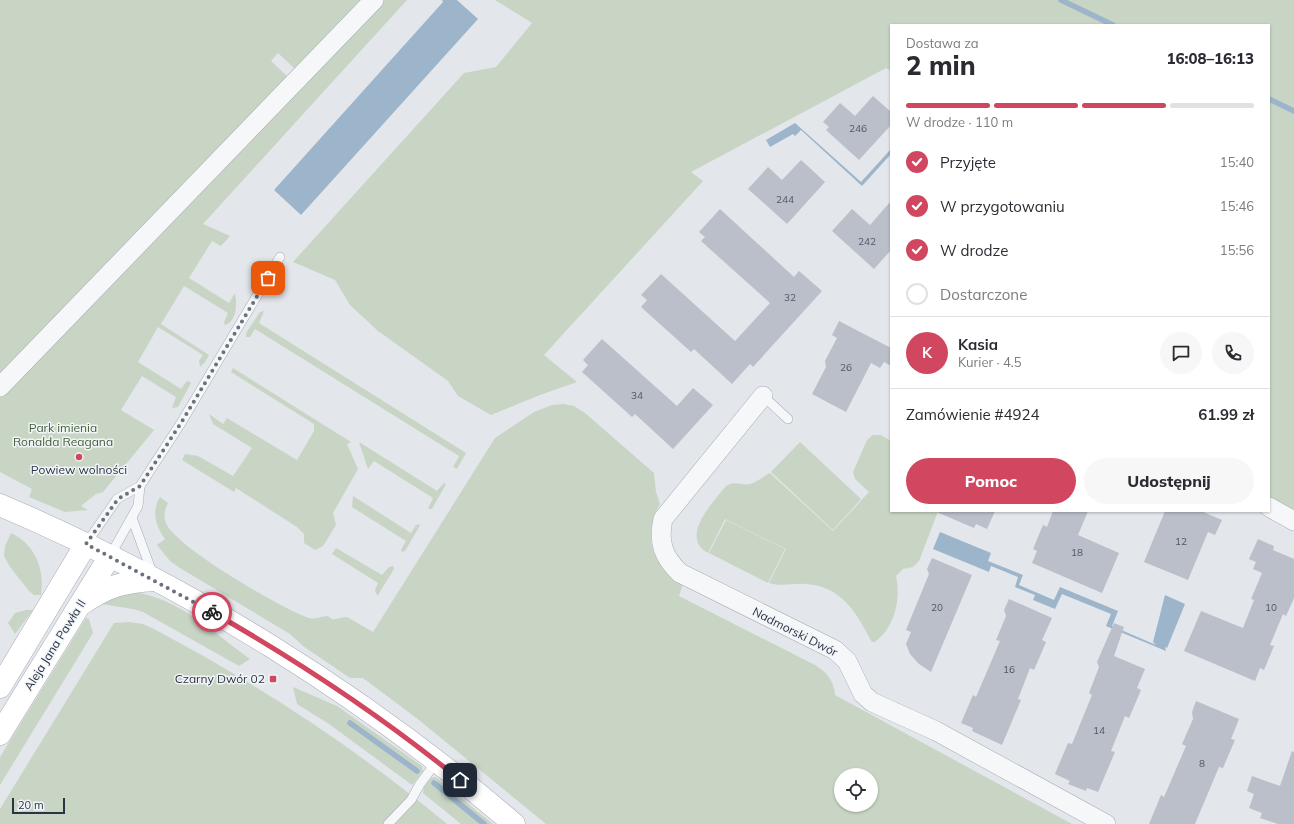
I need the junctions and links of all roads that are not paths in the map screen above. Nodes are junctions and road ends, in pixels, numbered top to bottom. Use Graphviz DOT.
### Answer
graph roads {
  1 [pos="374,0"];
  2 [pos="280,257"];
  3 [pos="0,387"];
  4 [pos="763,396"];
  5 [pos="788,419"];
  6 [pos="140,486"];
  7 [pos="0,505"];
  8 [pos="1270,508"];
  9 [pos="132,518"];
  10 [pos="1294,521"];
  11 [pos="86,544"];
  12 [pos="110,556"];
  13 [pos="155,580"];
  14 [pos="79,606"];
  15 [pos="0,686"];
  16 [pos="0,734"];
  17 [pos="437,761"];
  18 [pos="388,824"];
  19 [pos="514,824"];
  20 [pos="1106,824"];
  1 -- 3 [label="street"];
  2 -- 6 [label="lane"];
  4 -- 5 [label="lane"];
  4 -- 20 [label="street, Nadmorski Dwór"];
  6 -- 9 [label="lane"];
  6 -- 11 [label="lane"];
  7 -- 11 [label="main road"];
  8 -- 10 [label="street"];
  9 -- 12 [label="lane"];
  9 -- 13 [label="lane"];
  11 -- 12 [label="main road"];
  11 -- 15 [label="main road, Aleja Jana Pawła II"];
  12 -- 13 [label="main road"];
  12 -- 14 [label="main road, Aleja Jana Pawła II"];
  13 -- 14 [label="main road"];
  13 -- 17 [label="main road"];
  14 -- 16 [label="main road, Aleja Jana Pawła II"];
  17 -- 18 [label="lane"];
  17 -- 19 [label="main road"];
}
